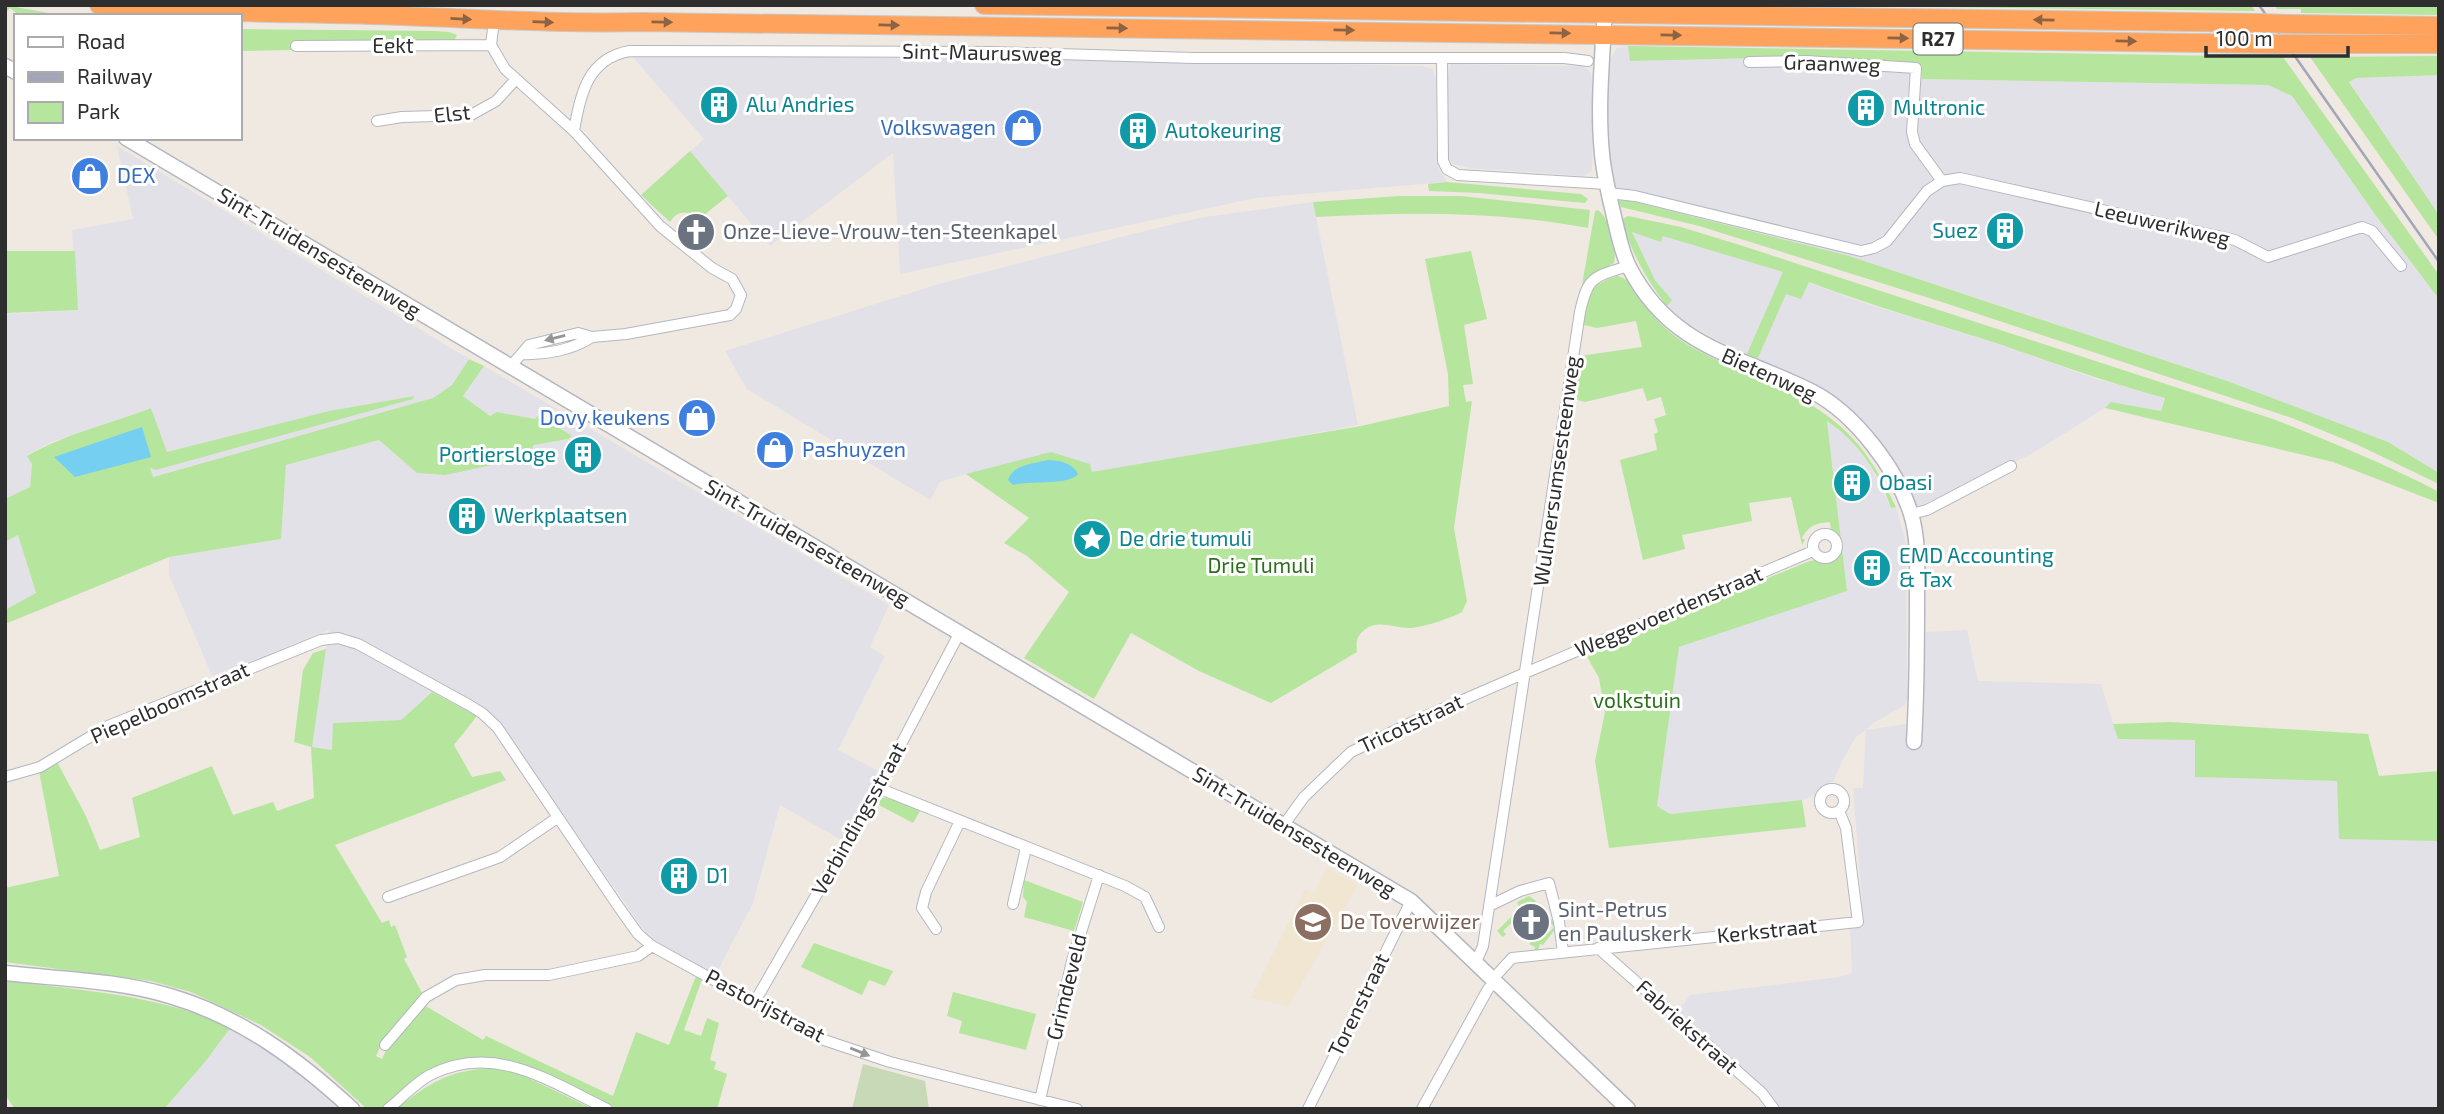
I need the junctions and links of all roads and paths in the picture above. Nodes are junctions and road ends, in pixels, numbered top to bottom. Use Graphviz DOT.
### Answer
graph roads {
  1 [pos="99,5"];
  2 [pos="984,5"];
  3 [pos="1605,10"];
  4 [pos="2439,26"];
  5 [pos="493,29"];
  6 [pos="1602,34"];
  7 [pos="2439,44"];
  8 [pos="296,46"];
  9 [pos="491,46"];
  10 [pos="1442,58"];
  11 [pos="1588,61"];
  12 [pos="1748,62"];
  13 [pos="516,79"];
  14 [pos="377,121"];
  15 [pos="574,131"];
  16 [pos="129,140"];
  17 [pos="1942,181"];
  18 [pos="1608,188"];
  19 [pos="1628,266"];
  20 [pos="2401,266"];
  21 [pos="510,367"];
  22 [pos="2011,466"];
  23 [pos="1911,514"];
  24 [pos="1813,551"];
  25 [pos="960,632"];
  26 [pos="338,638"];
  27 [pos="1525,673"];
  28 [pos="1914,742"];
  29 [pos="5,777"];
  30 [pos="878,788"];
  31 [pos="1839,811"];
  32 [pos="556,818"];
  33 [pos="960,821"];
  34 [pos="1283,826"];
  35 [pos="1027,848"];
  36 [pos="1099,876"];
  37 [pos="388,897"];
  38 [pos="1411,901"];
  39 [pos="1013,904"];
  40 [pos="1489,906"];
  41 [pos="1159,927"];
  42 [pos="936,929"];
  43 [pos="652,946"];
  44 [pos="1598,948"];
  45 [pos="1563,952"];
  46 [pos="1476,962"];
  47 [pos="5,973"];
  48 [pos="1494,981"];
  49 [pos="754,1003"];
  50 [pos="385,1045"];
  51 [pos="1040,1100"];
  52 [pos="352,1109"];
  53 [pos="388,1109"];
  54 [pos="607,1109"];
  55 [pos="1077,1109"];
  56 [pos="1308,1109"];
  57 [pos="1422,1109"];
  58 [pos="1628,1109"];
  59 [pos="1774,1109"];
  1 -- 6 [label="highway, R27, one-way"];
  2 -- 3 [label="highway, R27"];
  4 -- 3 [label="highway, R27, one-way, bridge"];
  3 -- 6 [label="main road"];
  5 -- 9 [label="street"];
  6 -- 7 [label="highway, R27, one-way, bridge"];
  6 -- 18 [label="main road"];
  8 -- 9 [label="street, Eekt"];
  9 -- 13 [label="street"];
  10 -- 11 [label="street, Sint-Maurusweg"];
  10 -- 15 [label="street, Sint-Maurusweg"];
  10 -- 18 [label="street"];
  12 -- 17 [label="street, Graanweg"];
  13 -- 14 [label="street, Elst"];
  13 -- 15 [label="street"];
  15 -- 21 [label="street"];
  16 -- 21 [label="main road, Sint-Truidensesteenweg"];
  17 -- 18 [label="street"];
  17 -- 20 [label="street, Leeuwerikweg"];
  18 -- 19 [label="main road"];
  19 -- 23 [label="main road, Bietenweg"];
  19 -- 27 [label="street, Wulmersumsesteenweg"];
  21 -- 25 [label="main road, Sint-Truidensesteenweg"];
  22 -- 23 [label="street"];
  23 -- 28 [label="main road, Bietenweg"];
  24 -- 27 [label="street, Weggevoerdenstraat"];
  25 -- 30 [label="street, Verbindingsstraat"];
  25 -- 34 [label="main road, Sint-Truidensesteenweg"];
  26 -- 29 [label="street, Piepelboomstraat"];
  26 -- 32 [label="street, Pastorijstraat"];
  27 -- 34 [label="street, Tricotstraat"];
  27 -- 40 [label="street, Wulmersumsesteenweg"];
  30 -- 33 [label="street"];
  30 -- 49 [label="street, Verbindingsstraat"];
  31 -- 44 [label="street, Kerkstraat"];
  32 -- 37 [label="street"];
  32 -- 43 [label="street, Pastorijstraat"];
  33 -- 35 [label="street"];
  33 -- 42 [label="street"];
  34 -- 38 [label="main road, Sint-Truidensesteenweg"];
  35 -- 36 [label="street"];
  35 -- 39 [label="street"];
  36 -- 41 [label="street"];
  36 -- 51 [label="street, Grimdeveld"];
  38 -- 46 [label="main road, Sint-Truidensesteenweg"];
  38 -- 56 [label="street, Torenstraat"];
  40 -- 45 [label="street"];
  40 -- 46 [label="street, Wulmersumsesteenweg"];
  43 -- 49 [label="street, Pastorijstraat"];
  43 -- 50 [label="street"];
  44 -- 45 [label="street, Kerkstraat"];
  44 -- 59 [label="street, Fabriekstraat"];
  45 -- 48 [label="street, Kerkstraat"];
  46 -- 48 [label="main road, Sint-Truidensesteenweg"];
  47 -- 52 [label="main road"];
  48 -- 57 [label="street, Kerkstraat"];
  48 -- 58 [label="main road, Sint-Truidensesteenweg"];
  49 -- 51 [label="street, Pastorijstraat, one-way"];
  51 -- 55 [label="street, Pastorijstraat"];
  53 -- 54 [label="street"];
}
